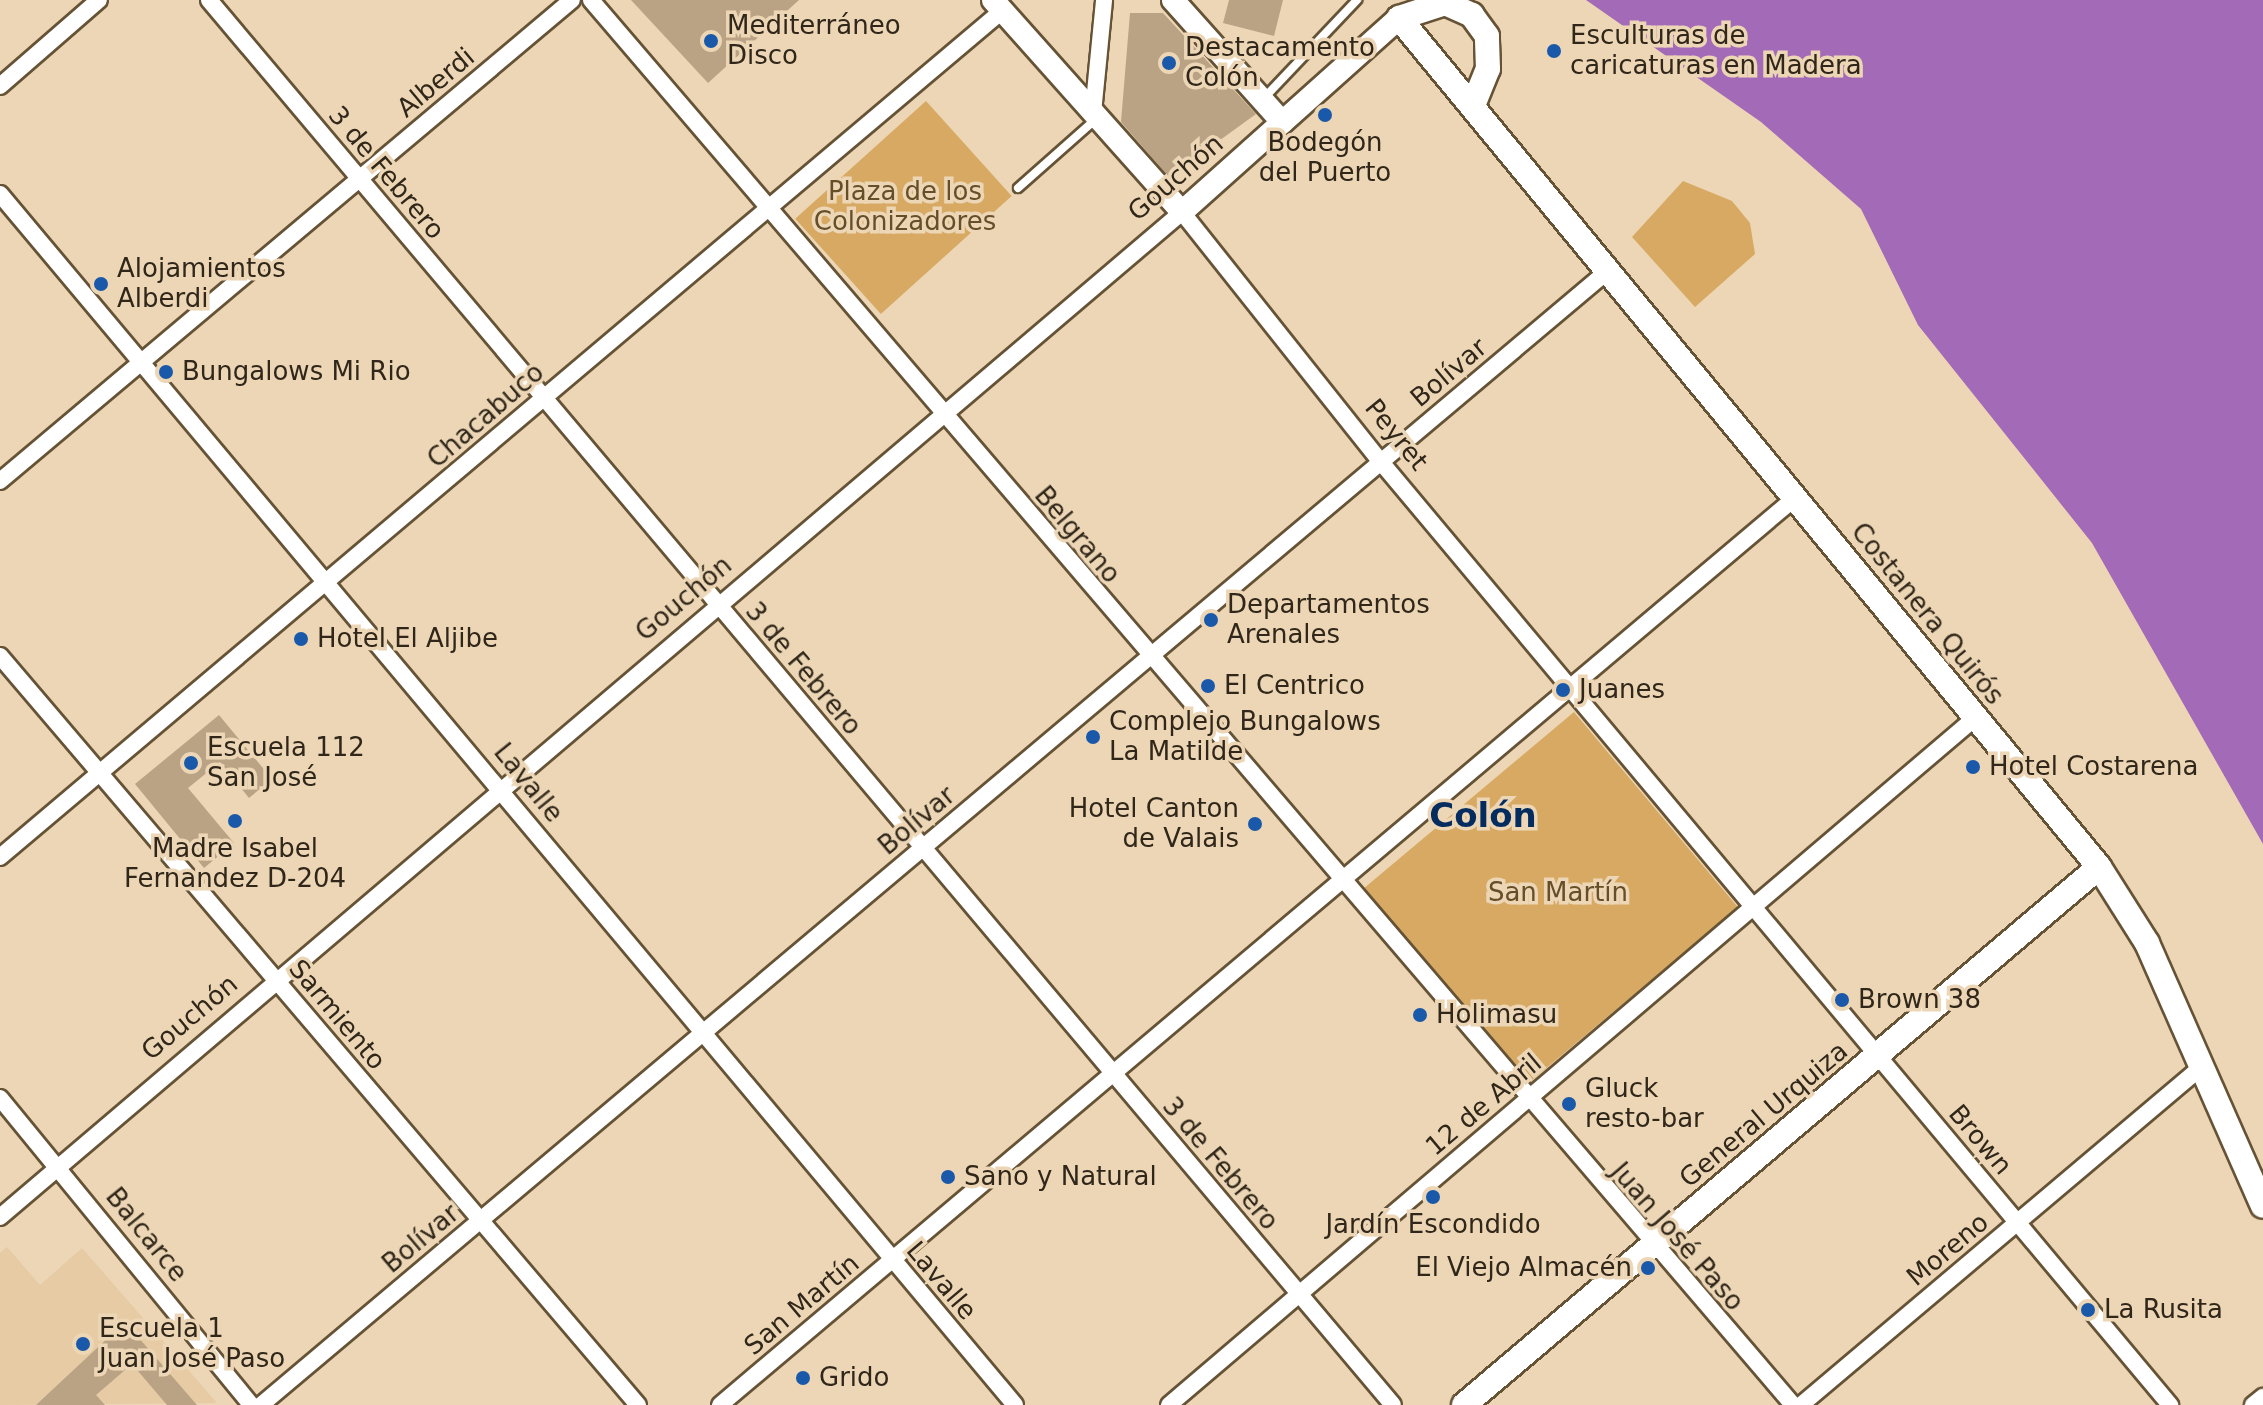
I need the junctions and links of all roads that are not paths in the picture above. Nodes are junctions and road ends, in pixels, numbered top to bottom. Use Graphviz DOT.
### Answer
graph roads {
  1 [pos="99,0"];
  2 [pos="209,0"];
  3 [pos="572,0"];
  4 [pos="591,0"];
  5 [pos="1104,0"];
  6 [pos="1173,0"];
  7 [pos="1357,0"];
  8 [pos="998,5"];
  9 [pos="1399,18"];
  10 [pos="0,86"];
  11 [pos="1262,100"];
  12 [pos="1474,103"];
  13 [pos="1096,115"];
  14 [pos="1282,122"];
  15 [pos="359,179"];
  16 [pos="1018,188"];
  17 [pos="0,194"];
  18 [pos="768,208"];
  19 [pos="1182,212"];
  20 [pos="1604,274"];
  21 [pos="141,366"];
  22 [pos="544,398"];
  23 [pos="943,415"];
  24 [pos="1381,462"];
  25 [pos="0,481"];
  26 [pos="1795,498"];
  27 [pos="329,583"];
  28 [pos="719,606"];
  29 [pos="0,656"];
  30 [pos="1149,657"];
  31 [pos="1570,688"];
  32 [pos="1976,717"];
  33 [pos="99,773"];
  34 [pos="503,789"];
  35 [pos="923,848"];
  36 [pos="0,857"];
  37 [pos="2099,867"];
  38 [pos="1341,881"];
  39 [pos="1754,907"];
  40 [pos="277,981"];
  41 [pos="700,1035"];
  42 [pos="1877,1055"];
  43 [pos="2199,1069"];
  44 [pos="1113,1074"];
  45 [pos="0,1098"];
  46 [pos="1528,1099"];
  47 [pos="60,1166"];
  48 [pos="2263,1206"];
  49 [pos="0,1217"];
  50 [pos="480,1220"];
  51 [pos="2017,1222"];
  52 [pos="1651,1247"];
  53 [pos="892,1260"];
  54 [pos="1299,1295"];
  55 [pos="2263,1397"];
  56 [pos="251,1405"];
  57 [pos="261,1405"];
  58 [pos="638,1405"];
  59 [pos="720,1405"];
  60 [pos="1015,1405"];
  61 [pos="1169,1405"];
  62 [pos="1393,1405"];
  63 [pos="1464,1405"];
  64 [pos="1793,1405"];
  65 [pos="1801,1405"];
  66 [pos="2170,1405"];
  67 [pos="2253,1405"];
  1 -- 10 [label="street"];
  2 -- 15 [label="street, 3 de Febrero"];
  3 -- 15 [label="street, Alberdi"];
  4 -- 18 [label="street, Belgrano"];
  5 -- 13 [label="street"];
  6 -- 11 [label="street"];
  7 -- 11 [label="lane"];
  8 -- 13 [label="street, Peyret"];
  8 -- 18 [label="street, Chacabuco"];
  9 -- 12 [label="main road, Costanera Quirós"];
  9 -- 12 [label="main road"];
  9 -- 14 [label="street, Gouchón"];
  11 -- 14 [label="street"];
  12 -- 20 [label="main road, Costanera Quirós"];
  13 -- 16 [label="lane"];
  13 -- 19 [label="street, Peyret"];
  14 -- 19 [label="street, Gouchón"];
  15 -- 21 [label="street, Alberdi"];
  15 -- 22 [label="street, 3 de Febrero"];
  17 -- 21 [label="street, Lavalle"];
  18 -- 22 [label="street, Chacabuco"];
  18 -- 23 [label="street, Belgrano"];
  19 -- 23 [label="street, Gouchón"];
  19 -- 24 [label="street, Peyret"];
  20 -- 24 [label="street, Bolívar"];
  20 -- 26 [label="main road, Costanera Quirós"];
  21 -- 25 [label="street, Alberdi"];
  21 -- 27 [label="street, Lavalle"];
  22 -- 27 [label="street, Chacabuco"];
  22 -- 28 [label="street, 3 de Febrero"];
  23 -- 28 [label="street, Gouchón"];
  23 -- 30 [label="street, Belgrano"];
  24 -- 30 [label="street, Bolívar"];
  24 -- 31 [label="street, Peyret"];
  26 -- 31 [label="street, San Martín"];
  26 -- 32 [label="main road, Costanera Quirós"];
  27 -- 33 [label="street, Chacabuco"];
  27 -- 34 [label="street, Lavalle"];
  28 -- 34 [label="street, Gouchón"];
  28 -- 35 [label="street, 3 de Febrero"];
  29 -- 33 [label="street, Sarmiento"];
  30 -- 35 [label="street, Bolívar"];
  30 -- 38 [label="street, Belgrano"];
  31 -- 38 [label="street, San Martín"];
  31 -- 39 [label="street, Peyret"];
  32 -- 37 [label="main road, Costanera Quirós"];
  32 -- 39 [label="street, 12 de Abril"];
  33 -- 36 [label="street, Chacabuco"];
  33 -- 40 [label="street, Sarmiento"];
  34 -- 40 [label="street, Gouchón"];
  34 -- 41 [label="street, Lavalle"];
  35 -- 41 [label="street, Bolívar"];
  35 -- 44 [label="street, 3 de Febrero"];
  37 -- 42 [label="main road, General Urquiza"];
  37 -- 43 [label="main road, Costanera Quirós"];
  38 -- 44 [label="street, San Martín"];
  38 -- 46 [label="street, Belgrano"];
  39 -- 42 [label="street, Brown"];
  39 -- 46 [label="street, 12 de Abril"];
  40 -- 47 [label="street, Gouchón"];
  40 -- 50 [label="street, Sarmiento"];
  41 -- 50 [label="street, Bolívar"];
  41 -- 53 [label="street, Lavalle"];
  42 -- 51 [label="street, Brown"];
  42 -- 52 [label="main road, General Urquiza"];
  43 -- 48 [label="main road, Costanera Quirós"];
  43 -- 51 [label="street, Moreno"];
  44 -- 53 [label="street, San Martín"];
  44 -- 54 [label="street, 3 de Febrero"];
  45 -- 47 [label="street, Balcarce"];
  46 -- 52 [label="street, Juan José Paso"];
  46 -- 54 [label="street, 12 de Abril"];
  47 -- 49 [label="street, Gouchón"];
  47 -- 56 [label="street, Balcarce"];
  50 -- 57 [label="street, Bolívar"];
  50 -- 58 [label="street, Sarmiento"];
  51 -- 65 [label="street, Moreno"];
  51 -- 66 [label="street, Brown"];
  52 -- 63 [label="main road, General Urquiza"];
  52 -- 64 [label="street, Juan José Paso"];
  53 -- 59 [label="street, San Martín"];
  53 -- 60 [label="street, Lavalle"];
  54 -- 61 [label="street, 12 de Abril"];
  54 -- 62 [label="street, 3 de Febrero"];
  55 -- 67 [label="street"];
}
